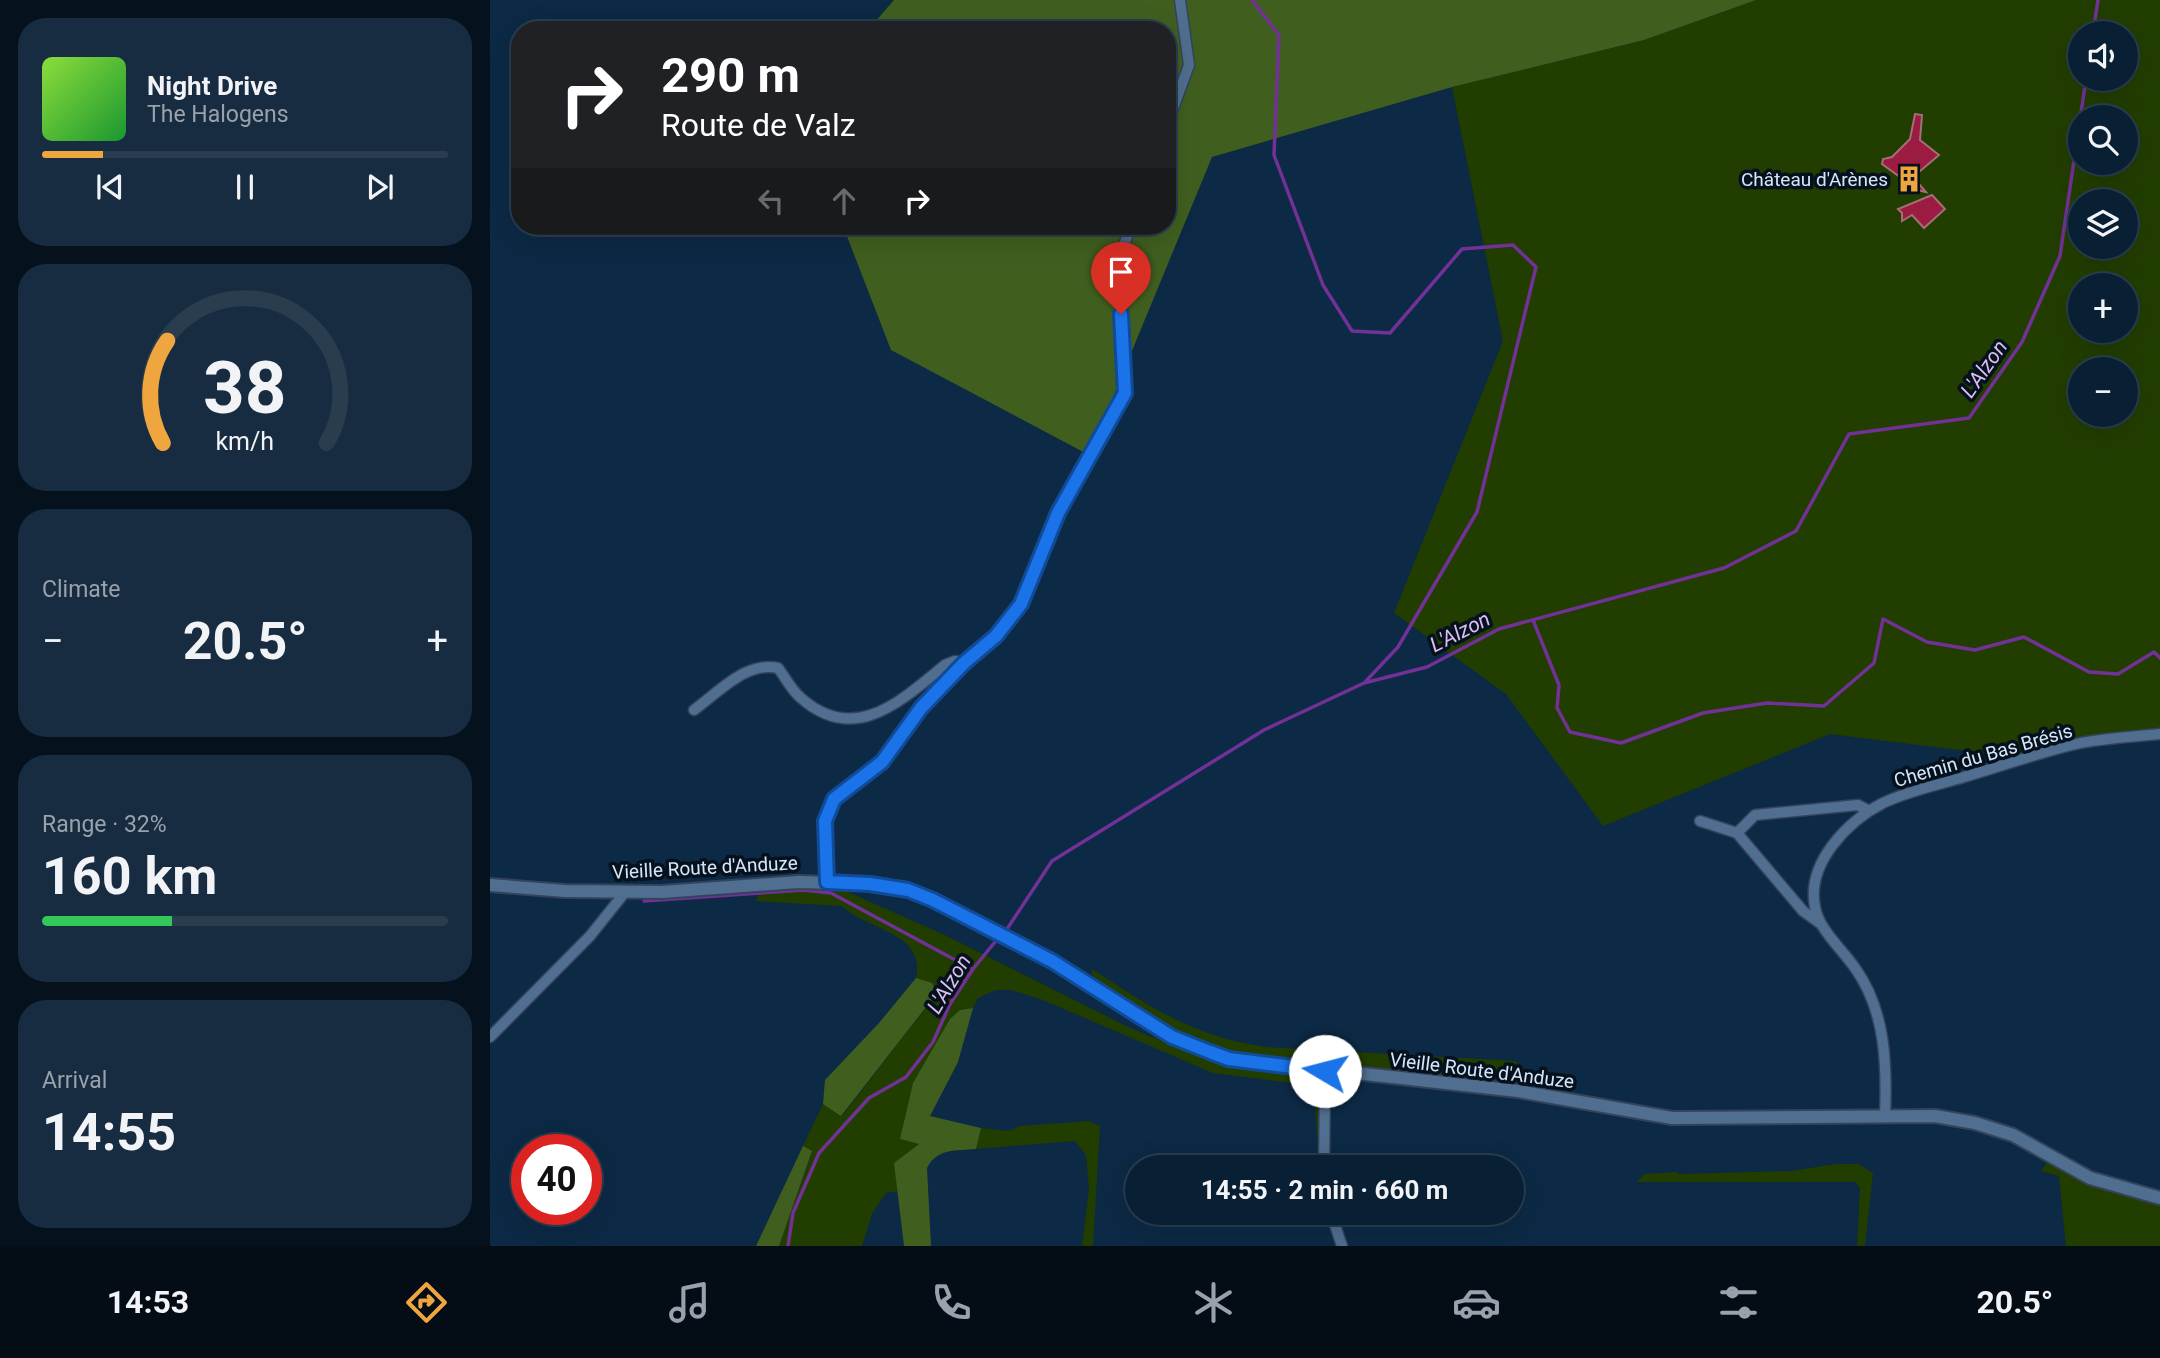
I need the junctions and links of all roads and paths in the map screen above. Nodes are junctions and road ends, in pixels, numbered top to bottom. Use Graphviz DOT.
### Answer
graph roads {
  1 [pos="1180,0"];
  2 [pos="1176,100"];
  3 [pos="1128,235"];
  4 [pos="964,663"];
  5 [pos="694,710"];
  6 [pos="2160,734"];
  7 [pos="1869,811"];
  8 [pos="1700,821"];
  9 [pos="1737,833"];
  10 [pos="827,882"];
  11 [pos="490,885"];
  12 [pos="626,891"];
  13 [pos="1822,925"];
  14 [pos="490,1037"];
  15 [pos="1325,1071"];
  16 [pos="1885,1116"];
  17 [pos="1324,1155"];
  18 [pos="2160,1198"];
  19 [pos="1335,1225"];
  20 [pos="1342,1246"];
  1 -- 2 [label="street"];
  3 -- 4 [label="street"];
  4 -- 5 [label="street"];
  4 -- 10 [label="street"];
  6 -- 7 [label="street, Chemin du Bas Brésis"];
  7 -- 9 [label="street"];
  7 -- 13 [label="street, Chemin du Bas Brésis"];
  8 -- 9 [label="street"];
  9 -- 13 [label="street, Chemin du Bas Brésis"];
  10 -- 12 [label="street, Vieille Route d'Anduze"];
  10 -- 15 [label="street, Vieille Route d'Anduze"];
  11 -- 12 [label="street, Vieille Route d'Anduze"];
  12 -- 14 [label="street"];
  13 -- 16 [label="street, Chemin du Bas Brésis"];
  15 -- 16 [label="street, Vieille Route d'Anduze"];
  15 -- 17 [label="street"];
  16 -- 18 [label="street, Vieille Route d'Anduze"];
  19 -- 20 [label="street"];
}
